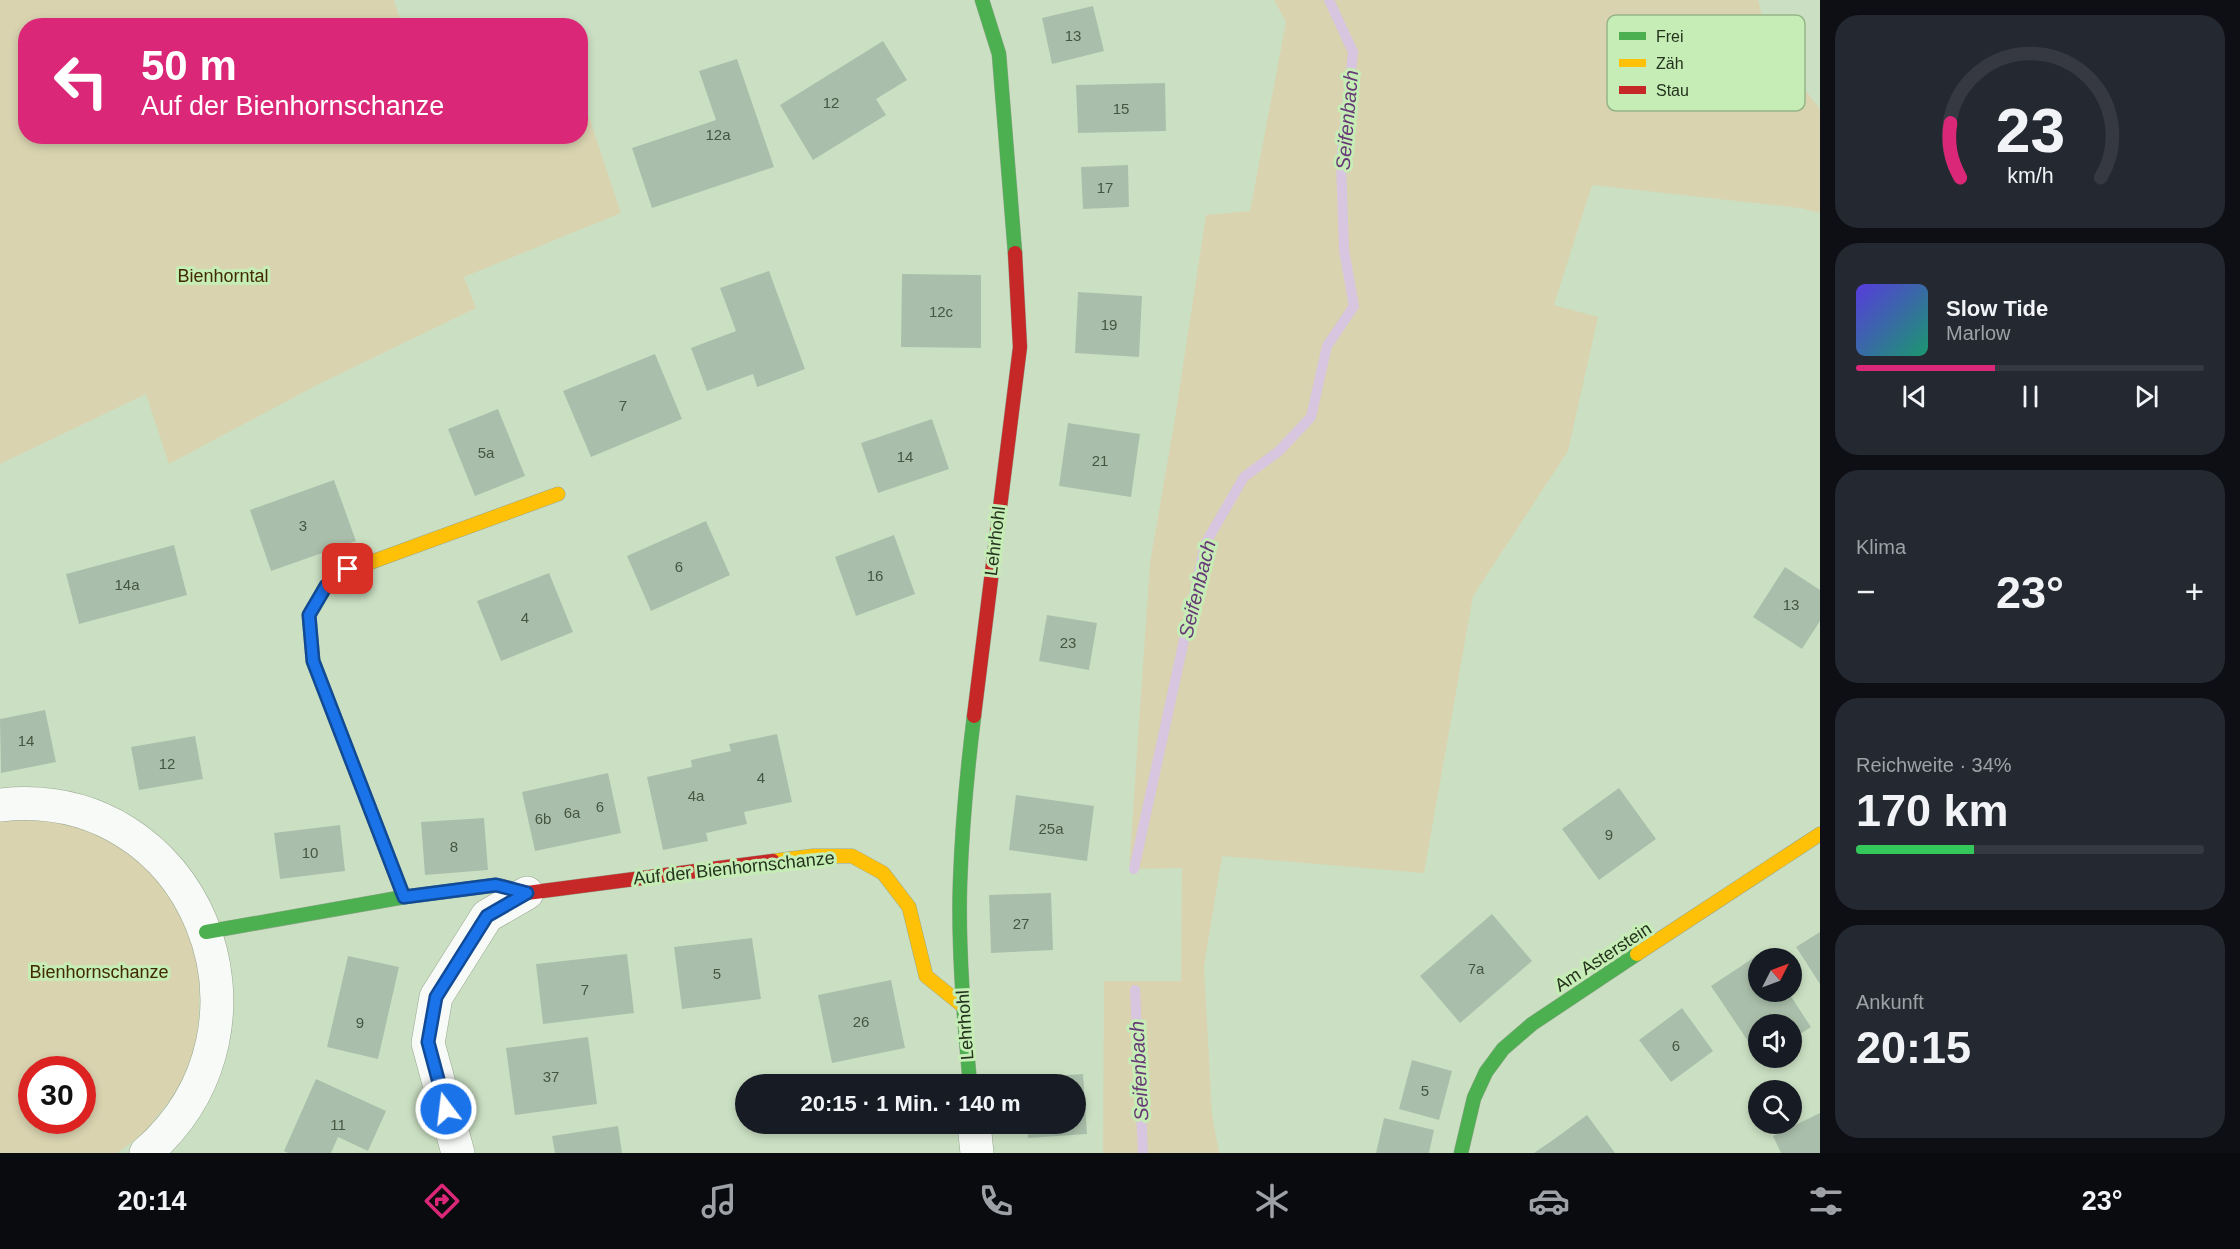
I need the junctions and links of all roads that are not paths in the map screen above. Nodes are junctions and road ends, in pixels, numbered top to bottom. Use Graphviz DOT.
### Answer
graph roads {
  1 [pos="982,0"];
  2 [pos="558,494"];
  3 [pos="0,805"];
  4 [pos="1820,834"];
  5 [pos="527,893"];
  6 [pos="404,897"];
  7 [pos="206,932"];
  8 [pos="963,1006"];
  9 [pos="969,1074"];
  10 [pos="975,1134"];
  11 [pos="146,1153"];
  12 [pos="458,1153"];
  13 [pos="977,1153"];
  14 [pos="1461,1153"];
  1 -- 8 [label="street, Lehrhohl"];
  2 -- 6 [label="street"];
  3 -- 7 [label="street"];
  4 -- 14 [label="street, Am Asterstein"];
  5 -- 6 [label="street, Auf der Bienhornschanze"];
  5 -- 8 [label="street, Auf der Bienhornschanze"];
  5 -- 12 [label="street, Auf der Bienhornschanze"];
  6 -- 7 [label="street, Auf der Bienhornschanze"];
  7 -- 11 [label="street"];
  8 -- 9 [label="street, Lehrhohl"];
  10 -- 13 [label="street"];
}
